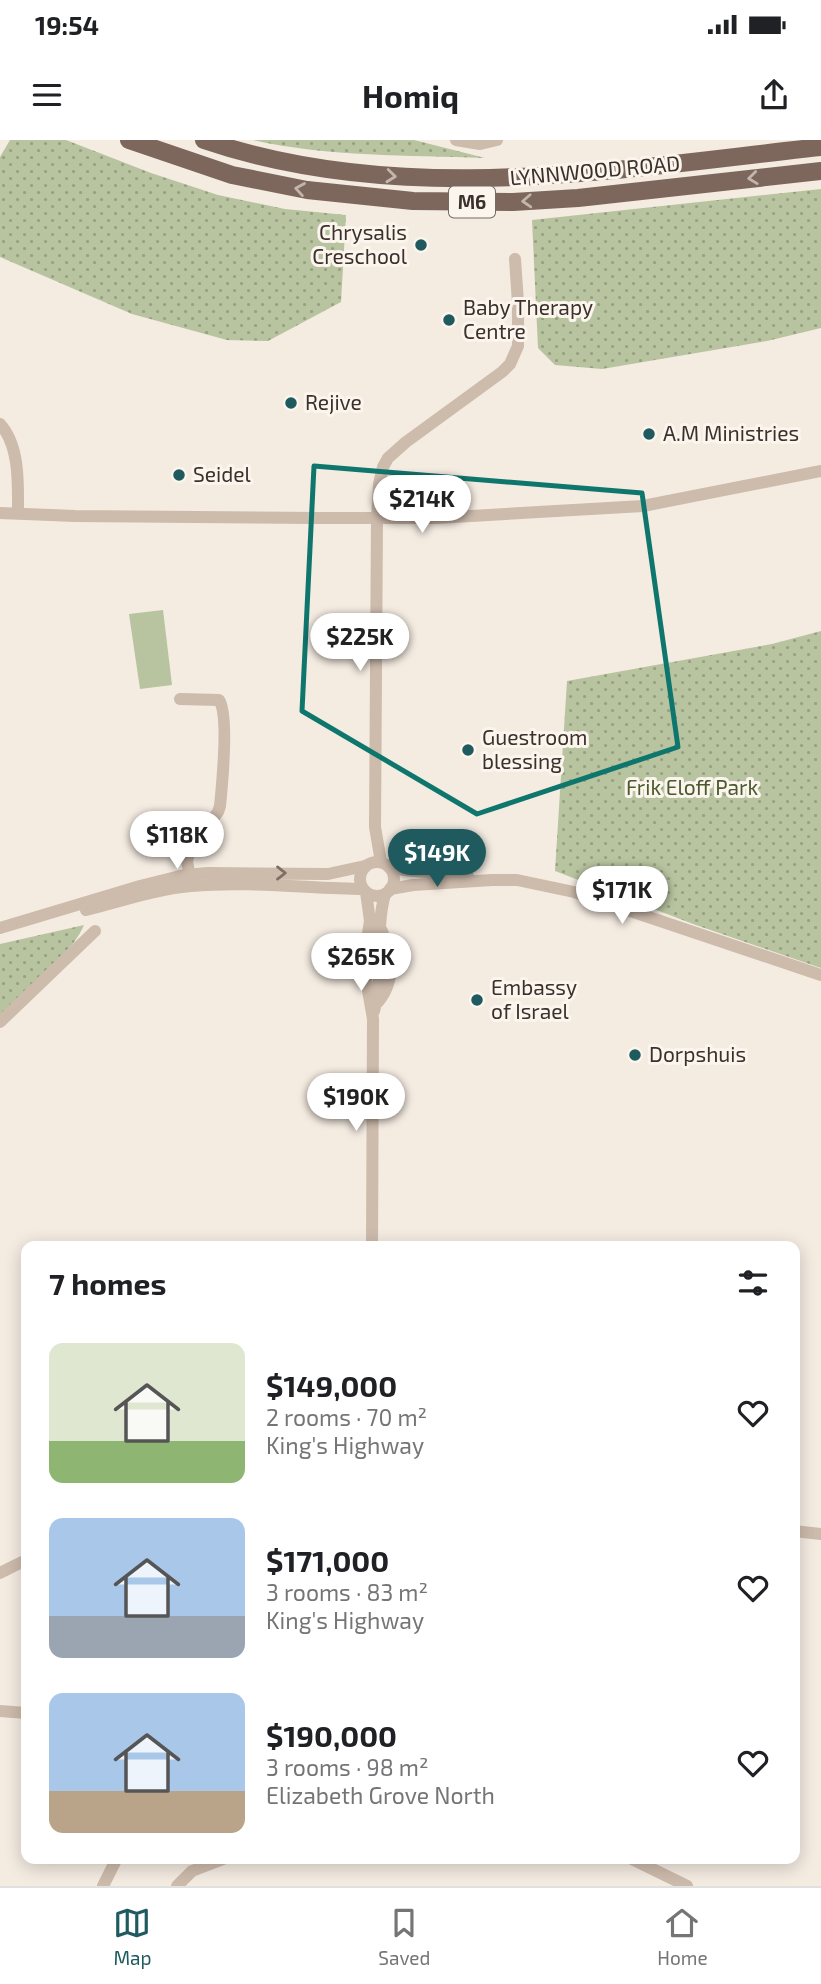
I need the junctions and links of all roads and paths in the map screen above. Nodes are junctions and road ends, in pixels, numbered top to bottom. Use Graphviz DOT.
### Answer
graph roads {
  1 [pos="129,140"];
  2 [pos="204,140"];
  3 [pos="456,140"];
  4 [pos="497,140"];
  5 [pos="821,146"];
  6 [pos="821,171"];
  7 [pos="515,259"];
  8 [pos="0,424"];
  9 [pos="821,471"];
  10 [pos="18,512"];
  11 [pos="0,513"];
  12 [pos="377,519"];
  13 [pos="180,699"];
  14 [pos="376,865"];
  15 [pos="190,880"];
  16 [pos="492,880"];
  17 [pos="364,890"];
  18 [pos="388,891"];
  19 [pos="0,928"];
  20 [pos="95,931"];
  21 [pos="0,935"];
  22 [pos="821,975"];
  23 [pos="373,1019"];
  24 [pos="0,1022"];
  25 [pos="372,1241"];
  26 [pos="800,1532"];
  27 [pos="821,1534"];
  28 [pos="21,1562"];
  29 [pos="0,1573"];
  30 [pos="0,1712"];
  31 [pos="21,1713"];
  32 [pos="114,1864"];
  33 [pos="210,1864"];
  34 [pos="643,1864"];
  35 [pos="103,1886"];
  36 [pos="177,1886"];
  37 [pos="687,1886"];
  6 -- 1 [label="main road, LYNNWOOD ROAD / M6, one-way"];
  2 -- 5 [label="main road, LYNNWOOD ROAD / M6, one-way"];
  3 -- 4 [label="street"];
  7 -- 12 [label="street"];
  8 -- 10 [label="street"];
  9 -- 12 [label="street"];
  10 -- 11 [label="street"];
  10 -- 12 [label="street"];
  12 -- 14 [label="street"];
  13 -- 15 [label="street"];
  15 -- 14 [label="street, one-way"];
  14 -- 16 [label="street"];
  14 -- 17 [label="street"];
  14 -- 18 [label="street"];
  15 -- 17 [label="street"];
  15 -- 19 [label="street"];
  15 -- 21 [label="street"];
  16 -- 18 [label="street"];
  16 -- 22 [label="street"];
  17 -- 18 [label="street"];
  17 -- 23 [label="street"];
  18 -- 23 [label="street"];
  20 -- 24 [label="street"];
  23 -- 25 [label="street"];
  26 -- 27 [label="street"];
  28 -- 29 [label="street"];
  30 -- 31 [label="street"];
  32 -- 35 [label="street"];
  33 -- 36 [label="street"];
  34 -- 37 [label="street"];
}
